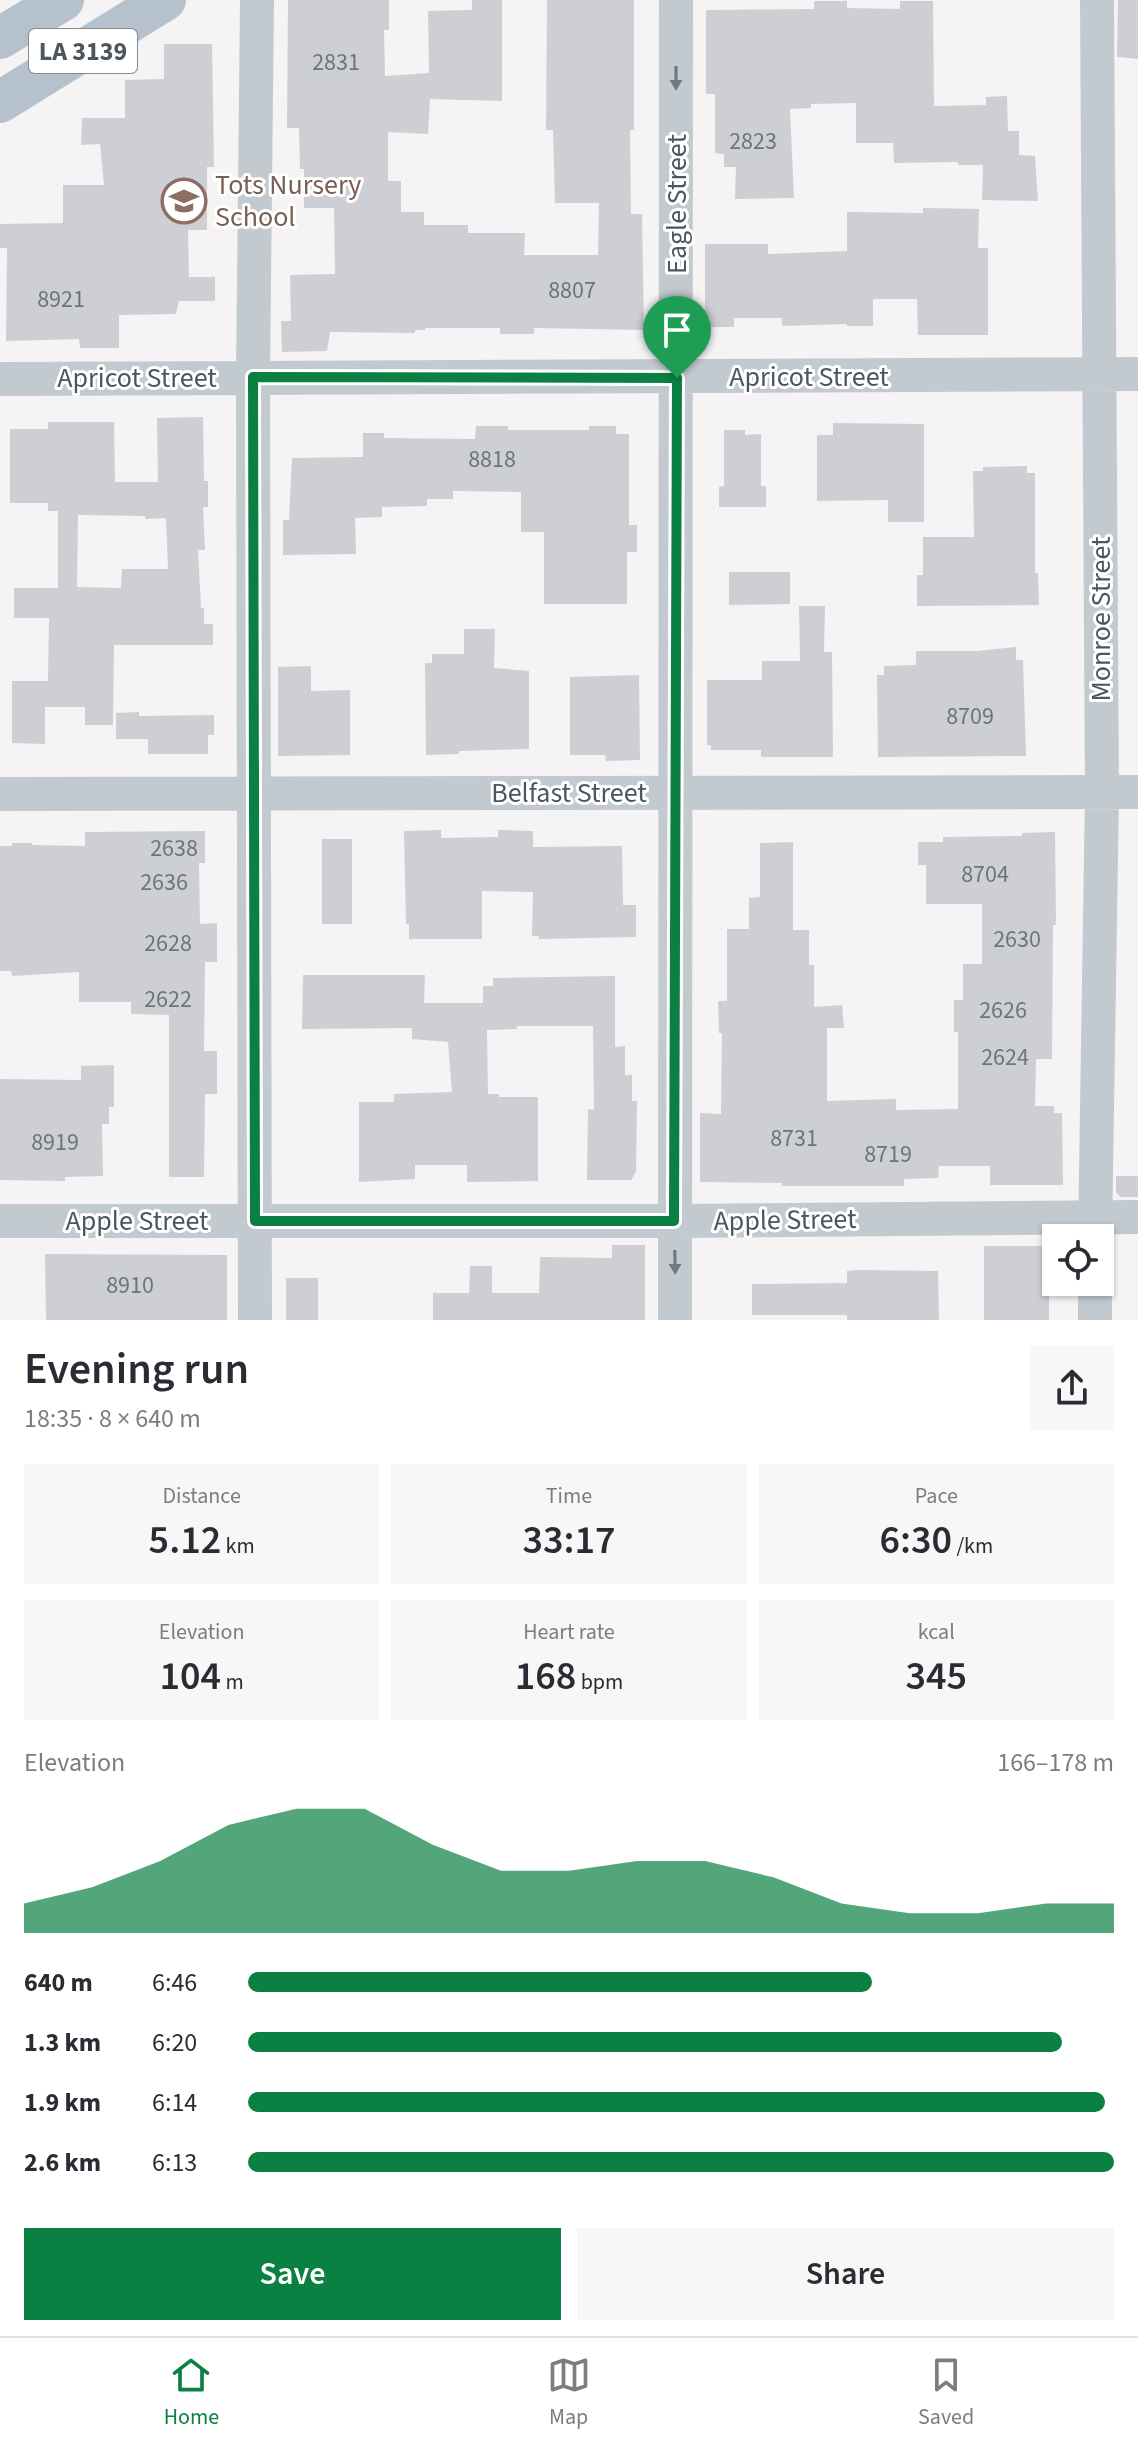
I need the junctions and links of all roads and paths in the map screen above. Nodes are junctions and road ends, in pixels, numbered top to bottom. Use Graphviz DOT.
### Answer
graph roads {
  1 [pos="165,0"];
  2 [pos="257,0"];
  3 [pos="676,0"];
  4 [pos="1097,0"];
  5 [pos="51,3"];
  6 [pos="0,38"];
  7 [pos="0,102"];
  8 [pos="1099,374"];
  9 [pos="1138,374"];
  10 [pos="253,377"];
  11 [pos="677,378"];
  12 [pos="0,379"];
  13 [pos="1102,792"];
  14 [pos="1138,792"];
  15 [pos="256,793"];
  16 [pos="674,793"];
  17 [pos="0,794"];
  18 [pos="1138,1217"];
  19 [pos="0,1221"];
  20 [pos="255,1221"];
  21 [pos="674,1221"];
  22 [pos="1095,1224"];
  23 [pos="1108,1224"];
  24 [pos="1042,1226"];
  25 [pos="1095,1296"];
  26 [pos="255,1320"];
  27 [pos="675,1320"];
  28 [pos="1095,1320"];
  1 -- 7 [label="main road, LA 3139"];
  2 -- 10 [label="street"];
  3 -- 11 [label="street, Eagle Street, one-way"];
  4 -- 8 [label="street, Monroe Street"];
  5 -- 6 [label="main road, LA 3139"];
  8 -- 9 [label="street, Apricot Street"];
  8 -- 11 [label="street, Apricot Street"];
  8 -- 13 [label="street, Monroe Street"];
  10 -- 11 [label="street, Apricot Street"];
  10 -- 12 [label="street, Apricot Street"];
  10 -- 15 [label="street"];
  11 -- 16 [label="street, Eagle Street"];
  13 -- 14 [label="street, Belfast Street"];
  13 -- 16 [label="street, Belfast Street"];
  13 -- 22 [label="street, Monroe Street"];
  15 -- 16 [label="street, Belfast Street"];
  15 -- 17 [label="street, Belfast Street"];
  15 -- 20 [label="street"];
  16 -- 21 [label="street, Eagle Street"];
  18 -- 23 [label="street, Apple Street"];
  19 -- 20 [label="street, Apple Street"];
  20 -- 21 [label="street, Apple Street"];
  20 -- 26 [label="street"];
  21 -- 24 [label="street, Apple Street"];
  21 -- 27 [label="street, Eagle Street, one-way"];
  25 -- 28 [label="street"];
}
